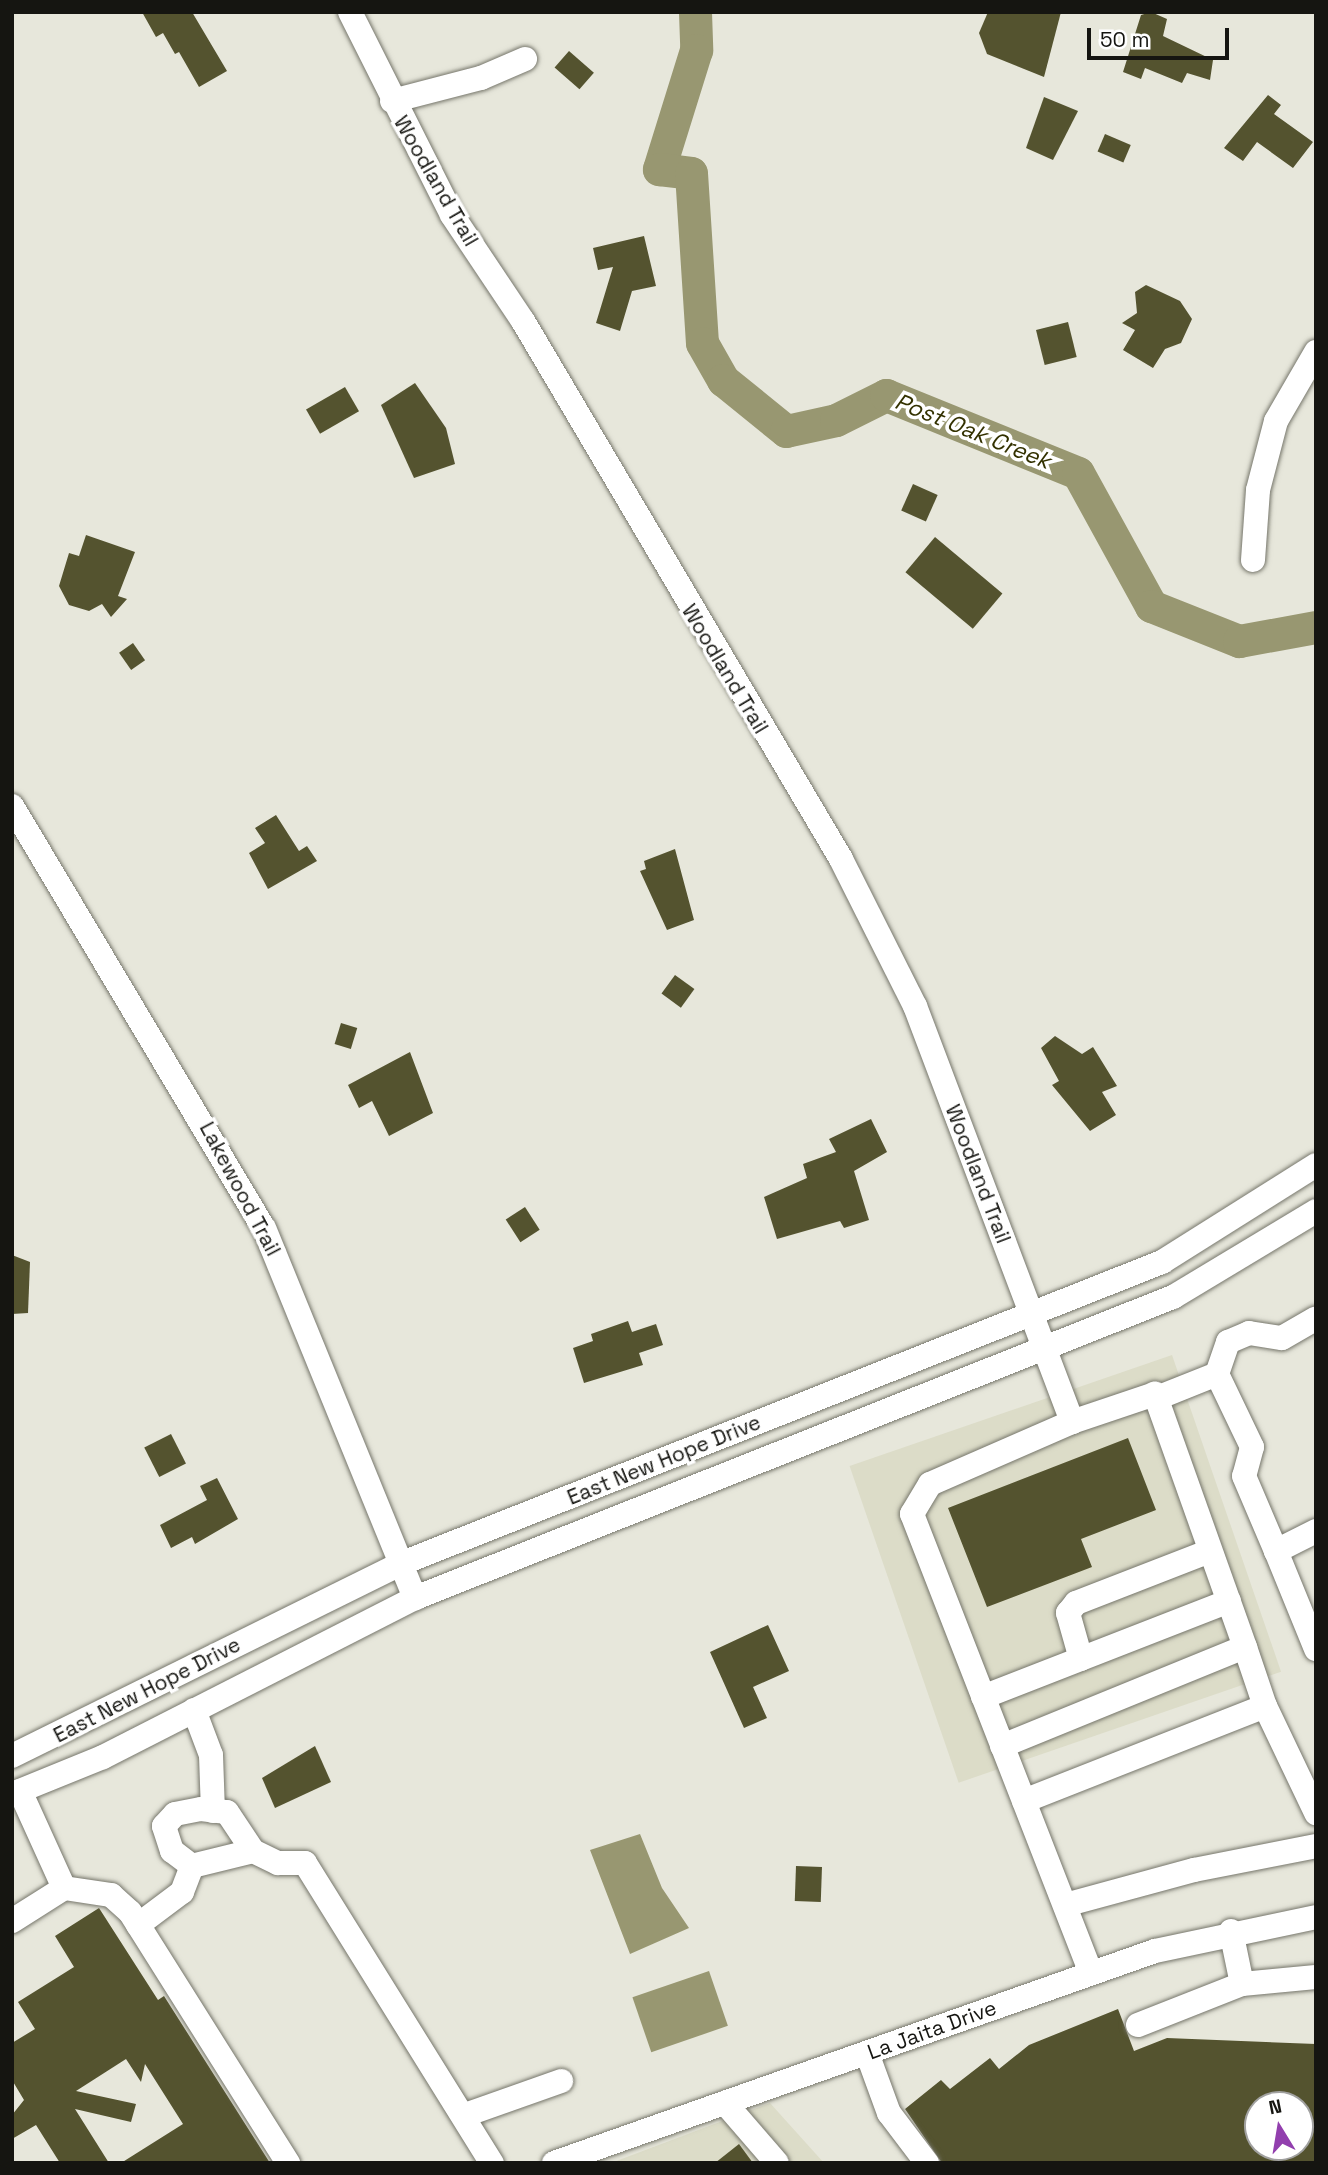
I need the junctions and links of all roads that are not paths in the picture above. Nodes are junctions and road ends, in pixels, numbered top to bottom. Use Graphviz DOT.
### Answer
graph roads {
  1 [pos="350,12"];
  2 [pos="525,59"];
  3 [pos="392,101"];
  4 [pos="1316,352"];
  5 [pos="1253,561"];
  6 [pos="12,806"];
  7 [pos="1316,1165"];
  8 [pos="1316,1211"];
  9 [pos="1032,1316"];
  10 [pos="1316,1318"];
  11 [pos="1045,1351"];
  12 [pos="1217,1374"];
  13 [pos="1157,1398"];
  14 [pos="1072,1422"];
  15 [pos="1316,1531"];
  16 [pos="1210,1551"];
  17 [pos="1276,1551"];
  18 [pos="400,1564"];
  19 [pos="415,1598"];
  20 [pos="1229,1601"];
  21 [pos="1245,1647"];
  22 [pos="1316,1649"];
  23 [pos="1082,1659"];
  24 [pos="983,1697"];
  25 [pos="1265,1706"];
  26 [pos="194,1710"];
  27 [pos="1002,1746"];
  28 [pos="12,1756"];
  29 [pos="16,1793"];
  30 [pos="1024,1801"];
  31 [pos="214,1811"];
  32 [pos="1316,1813"];
  33 [pos="1316,1846"];
  34 [pos="253,1851"];
  35 [pos="192,1866"];
  36 [pos="64,1888"];
  37 [pos="1065,1905"];
  38 [pos="1316,1917"];
  39 [pos="12,1921"];
  40 [pos="138,1925"];
  41 [pos="1231,1931"];
  42 [pos="1091,1973"];
  43 [pos="1316,1977"];
  44 [pos="1242,1984"];
  45 [pos="1138,2025"];
  46 [pos="867,2053"];
  47 [pos="561,2081"];
  48 [pos="725,2103"];
  49 [pos="465,2115"];
  50 [pos="601,2155"];
  51 [pos="288,2163"];
  52 [pos="492,2163"];
  53 [pos="554,2163"];
  54 [pos="777,2163"];
  55 [pos="927,2163"];
  1 -- 3 [label="street, Woodland Trail"];
  2 -- 3 [label="street"];
  3 -- 9 [label="street, Woodland Trail"];
  4 -- 5 [label="street"];
  6 -- 18 [label="street, Lakewood Trail"];
  7 -- 9 [label="street, East New Hope Drive"];
  8 -- 11 [label="street, East New Hope Drive"];
  9 -- 11 [label="street, Woodland Trail"];
  9 -- 18 [label="street, East New Hope Drive"];
  10 -- 12 [label="street"];
  11 -- 14 [label="street, Woodland Trail"];
  11 -- 19 [label="street, East New Hope Drive"];
  12 -- 13 [label="street"];
  12 -- 17 [label="street"];
  13 -- 14 [label="street"];
  13 -- 16 [label="street"];
  14 -- 24 [label="street"];
  15 -- 17 [label="street"];
  16 -- 20 [label="street"];
  16 -- 23 [label="street"];
  17 -- 22 [label="street"];
  18 -- 19 [label="street, Lakewood Trail"];
  18 -- 28 [label="street, East New Hope Drive"];
  19 -- 26 [label="street, East New Hope Drive"];
  20 -- 21 [label="street"];
  20 -- 23 [label="street"];
  21 -- 25 [label="street"];
  21 -- 27 [label="street"];
  23 -- 24 [label="street"];
  24 -- 27 [label="street"];
  25 -- 30 [label="street"];
  25 -- 32 [label="street"];
  26 -- 29 [label="street, East New Hope Drive"];
  26 -- 31 [label="street"];
  27 -- 30 [label="street"];
  29 -- 36 [label="street"];
  30 -- 37 [label="street"];
  31 -- 34 [label="street"];
  31 -- 35 [label="street"];
  33 -- 37 [label="street"];
  34 -- 35 [label="street"];
  34 -- 49 [label="street"];
  35 -- 40 [label="street"];
  36 -- 39 [label="street"];
  36 -- 40 [label="street"];
  37 -- 42 [label="street"];
  38 -- 41 [label="street, La Jaita Drive"];
  40 -- 51 [label="street"];
  41 -- 42 [label="street, La Jaita Drive"];
  41 -- 44 [label="street"];
  42 -- 46 [label="street, La Jaita Drive"];
  43 -- 44 [label="street"];
  44 -- 45 [label="street"];
  46 -- 48 [label="street, La Jaita Drive"];
  46 -- 55 [label="street"];
  47 -- 49 [label="street"];
  48 -- 50 [label="street, La Jaita Drive"];
  48 -- 54 [label="street"];
  49 -- 52 [label="street"];
  50 -- 53 [label="street, La Jaita Drive"];
}
